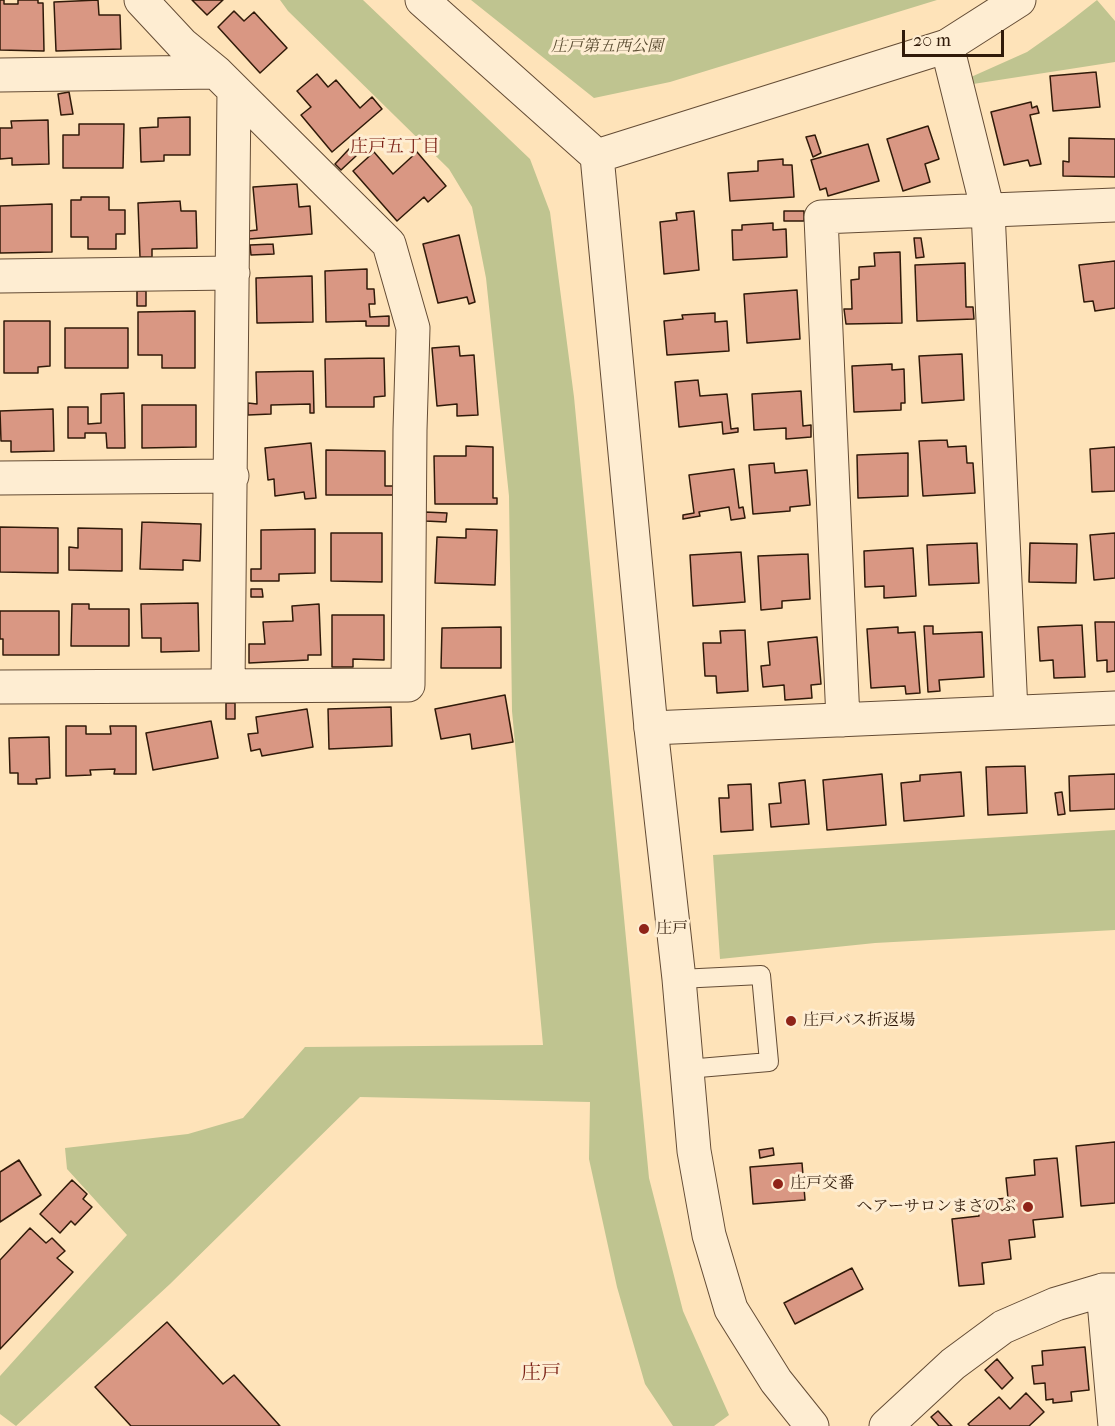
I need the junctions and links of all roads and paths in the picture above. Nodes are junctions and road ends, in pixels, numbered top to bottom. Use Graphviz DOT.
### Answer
graph roads {
  1 [pos="141,0"];
  2 [pos="422,0"];
  3 [pos="1019,0"];
  4 [pos="947,46"];
  5 [pos="0,75"];
  6 [pos="225,81"];
  7 [pos="597,156"];
  8 [pos="1115,205"];
  9 [pos="988,210"];
  10 [pos="233,273"];
  11 [pos="0,276"];
  12 [pos="232,476"];
  13 [pos="0,478"];
  14 [pos="228,685"];
  15 [pos="0,687"];
  16 [pos="1115,708"];
  17 [pos="1011,712"];
  18 [pos="843,720"];
  19 [pos="651,728"];
  20 [pos="679,979"];
  21 [pos="687,1069"];
  22 [pos="1109,1290"];
  23 [pos="812,1426"];
  24 [pos="886,1426"];
  25 [pos="1115,1426"];
  1 -- 6 [label="street"];
  2 -- 7 [label="street"];
  3 -- 4 [label="street"];
  4 -- 7 [label="street"];
  4 -- 9 [label="street"];
  5 -- 6 [label="street"];
  6 -- 10 [label="street"];
  6 -- 14 [label="street"];
  7 -- 19 [label="street"];
  8 -- 9 [label="street"];
  9 -- 17 [label="street"];
  9 -- 18 [label="street"];
  10 -- 11 [label="street"];
  10 -- 12 [label="street"];
  12 -- 13 [label="street"];
  12 -- 14 [label="street"];
  14 -- 15 [label="street"];
  16 -- 17 [label="street"];
  17 -- 18 [label="street"];
  18 -- 19 [label="street"];
  19 -- 20 [label="street"];
  20 -- 21 [label="street"];
  20 -- 21 [label="lane"];
  21 -- 23 [label="street"];
  22 -- 24 [label="street"];
  22 -- 25 [label="street"];
}
